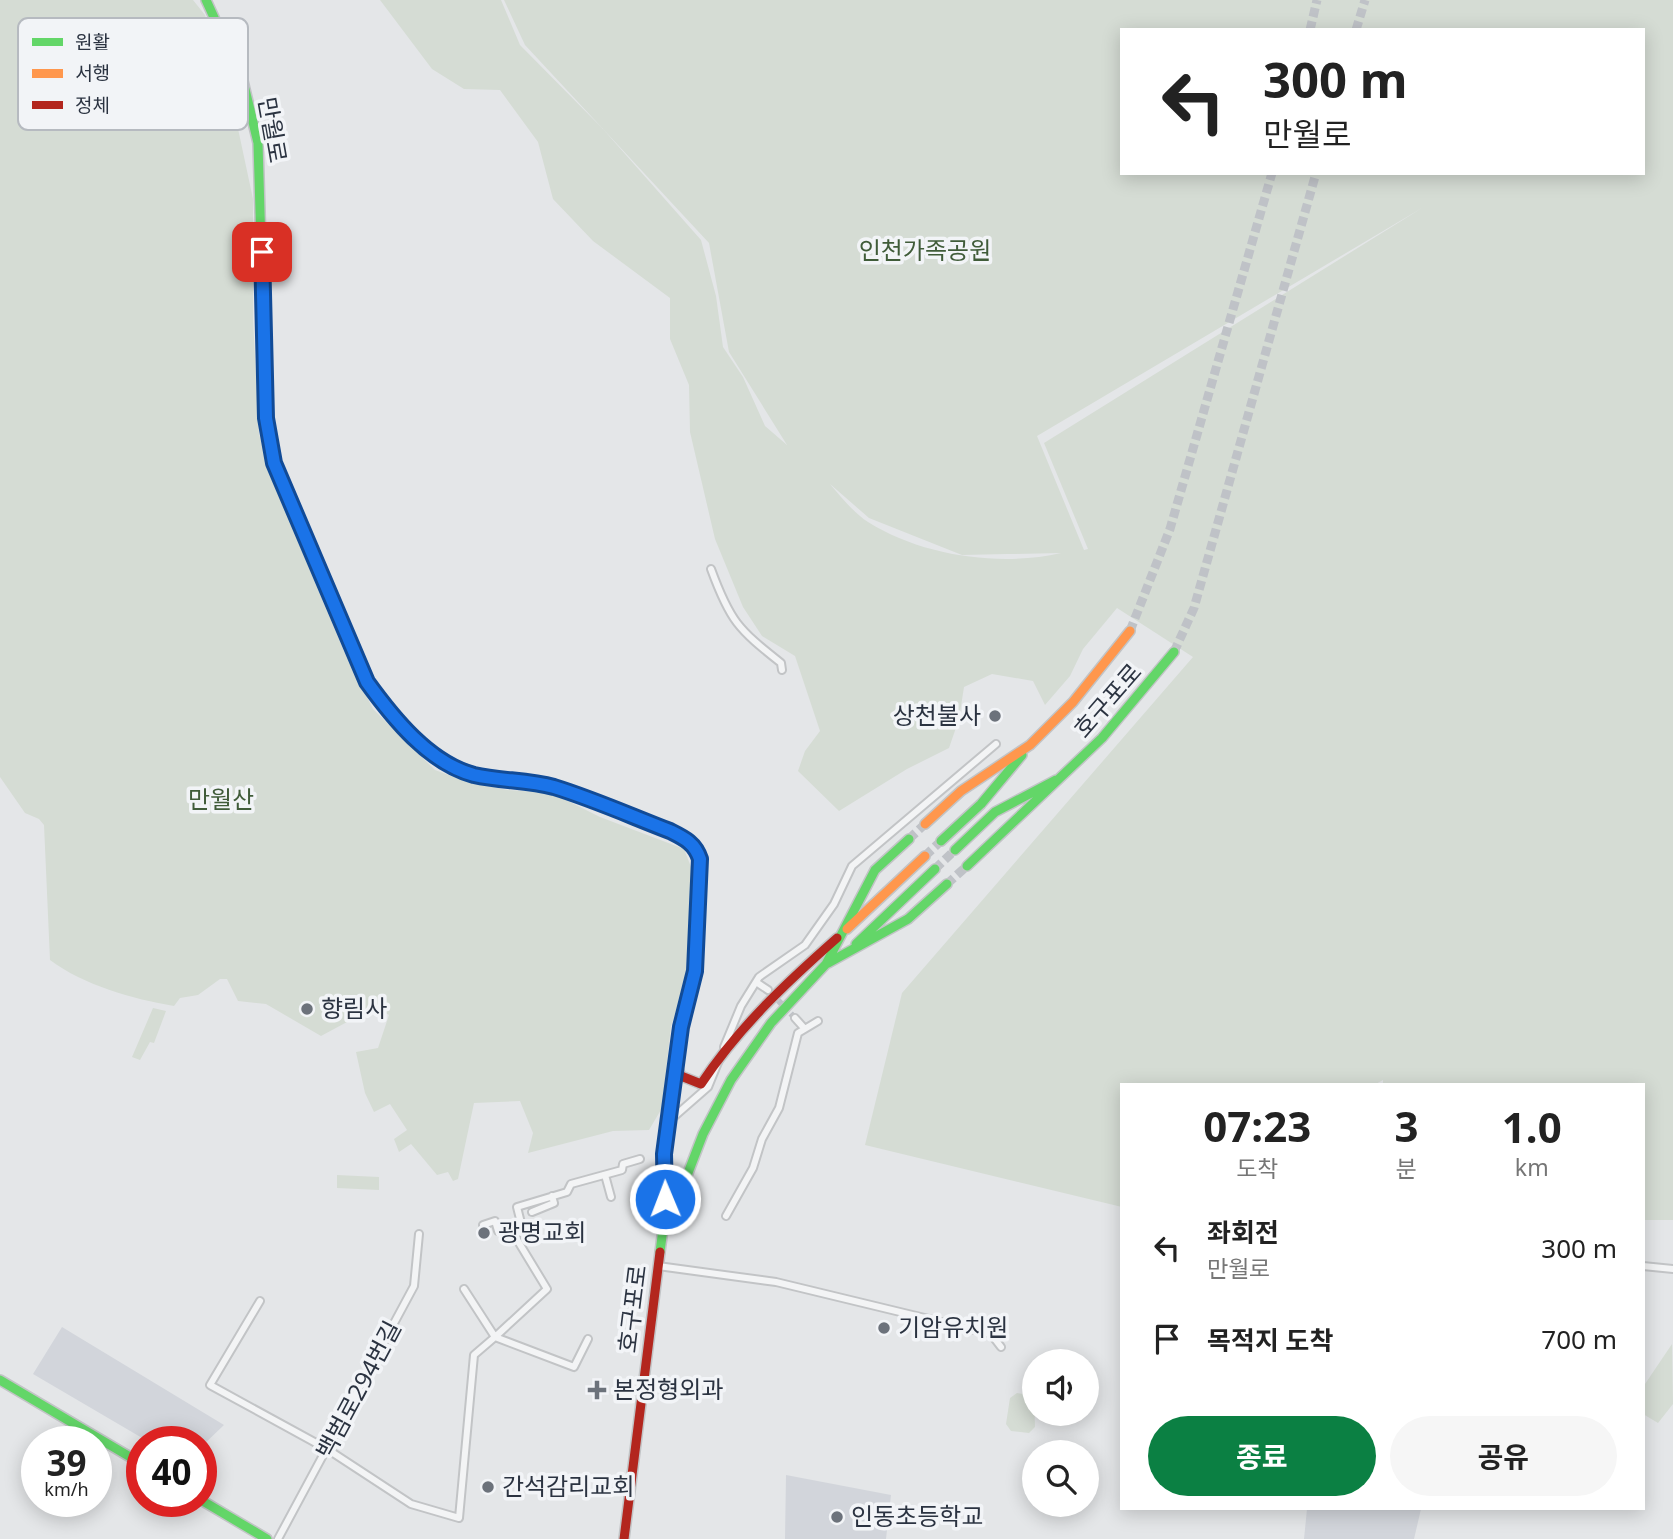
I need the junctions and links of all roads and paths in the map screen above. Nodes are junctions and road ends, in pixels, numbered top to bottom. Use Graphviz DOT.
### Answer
graph roads {
  1 [pos="206,0"];
  2 [pos="216,18"];
  3 [pos="248,102"];
  4 [pos="711,569"];
  5 [pos="1130,631"];
  6 [pos="1174,652"];
  7 [pos="782,670"];
  8 [pos="996,744"];
  9 [pos="1030,745"];
  10 [pos="1069,774"];
  11 [pos="925,824"];
  12 [pos="909,839"];
  13 [pos="941,841"];
  14 [pos="955,850"];
  15 [pos="925,856"];
  16 [pos="967,866"];
  17 [pos="935,869"];
  18 [pos="947,884"];
  19 [pos="841,935"];
  20 [pos="847,952"];
  21 [pos="826,964"];
  22 [pos="756,982"];
  23 [pos="768,990"];
  24 [pos="795,1018"];
  25 [pos="818,1021"];
  26 [pos="804,1028"];
  27 [pos="721,1053"];
  28 [pos="676,1064"];
  29 [pos="668,1122"];
  30 [pos="640,1159"];
  31 [pos="605,1175"];
  32 [pos="552,1196"];
  33 [pos="611,1197"];
  34 [pos="532,1212"];
  35 [pos="665,1213"];
  36 [pos="726,1216"];
  37 [pos="483,1225"];
  38 [pos="513,1233"];
  39 [pos="419,1234"];
  40 [pos="658,1266"];
  41 [pos="1645,1266"];
  42 [pos="1673,1269"];
  43 [pos="464,1289"];
  44 [pos="260,1301"];
  45 [pos="495,1337"];
  46 [pos="589,1339"];
  47 [pos="1001,1347"];
  48 [pos="0,1380"];
  49 [pos="327,1449"];
  50 [pos="126,1455"];
  51 [pos="217,1509"];
  52 [pos="267,1539"];
  53 [pos="278,1539"];
  54 [pos="624,1539"];
  1 -- 2 [label="main road, 만월로"];
  3 -- 28 [label="main road, 만월로"];
  4 -- 7 [label="street"];
  5 -- 9 [label="main road, 호구포로"];
  6 -- 10 [label="main road, 호구포로"];
  8 -- 22 [label="street"];
  9 -- 11 [label="main road, 호구포로"];
  9 -- 13 [label="main road, 호구포로"];
  10 -- 14 [label="main road, 호구포로"];
  10 -- 16 [label="main road, 호구포로"];
  12 -- 19 [label="main road, 호구포로"];
  15 -- 19 [label="main road, 호구포로"];
  17 -- 20 [label="main road, 호구포로"];
  18 -- 20 [label="main road, 호구포로"];
  19 -- 21 [label="main road, 호구포로"];
  19 -- 27 [label="main road"];
  20 -- 21 [label="main road, 호구포로"];
  21 -- 35 [label="main road, 호구포로"];
  22 -- 23 [label="street"];
  22 -- 27 [label="street"];
  24 -- 26 [label="street"];
  25 -- 26 [label="street"];
  26 -- 36 [label="street"];
  27 -- 28 [label="main road"];
  27 -- 29 [label="street"];
  28 -- 29 [label="main road, 만월로"];
  29 -- 35 [label="main road, 만월로"];
  30 -- 31 [label="street"];
  31 -- 32 [label="street"];
  31 -- 33 [label="street"];
  32 -- 34 [label="street"];
  32 -- 37 [label="street"];
  35 -- 40 [label="main road, 호구포로"];
  38 -- 45 [label="street"];
  39 -- 49 [label="street, 백범로294번길"];
  40 -- 47 [label="street"];
  40 -- 54 [label="main road, 호구포로"];
  41 -- 42 [label="street"];
  43 -- 45 [label="street"];
  44 -- 49 [label="street"];
  45 -- 46 [label="street"];
  45 -- 49 [label="street"];
  48 -- 50 [label="main road"];
  49 -- 53 [label="street, 백범로294번길"];
  51 -- 52 [label="main road"];
}
